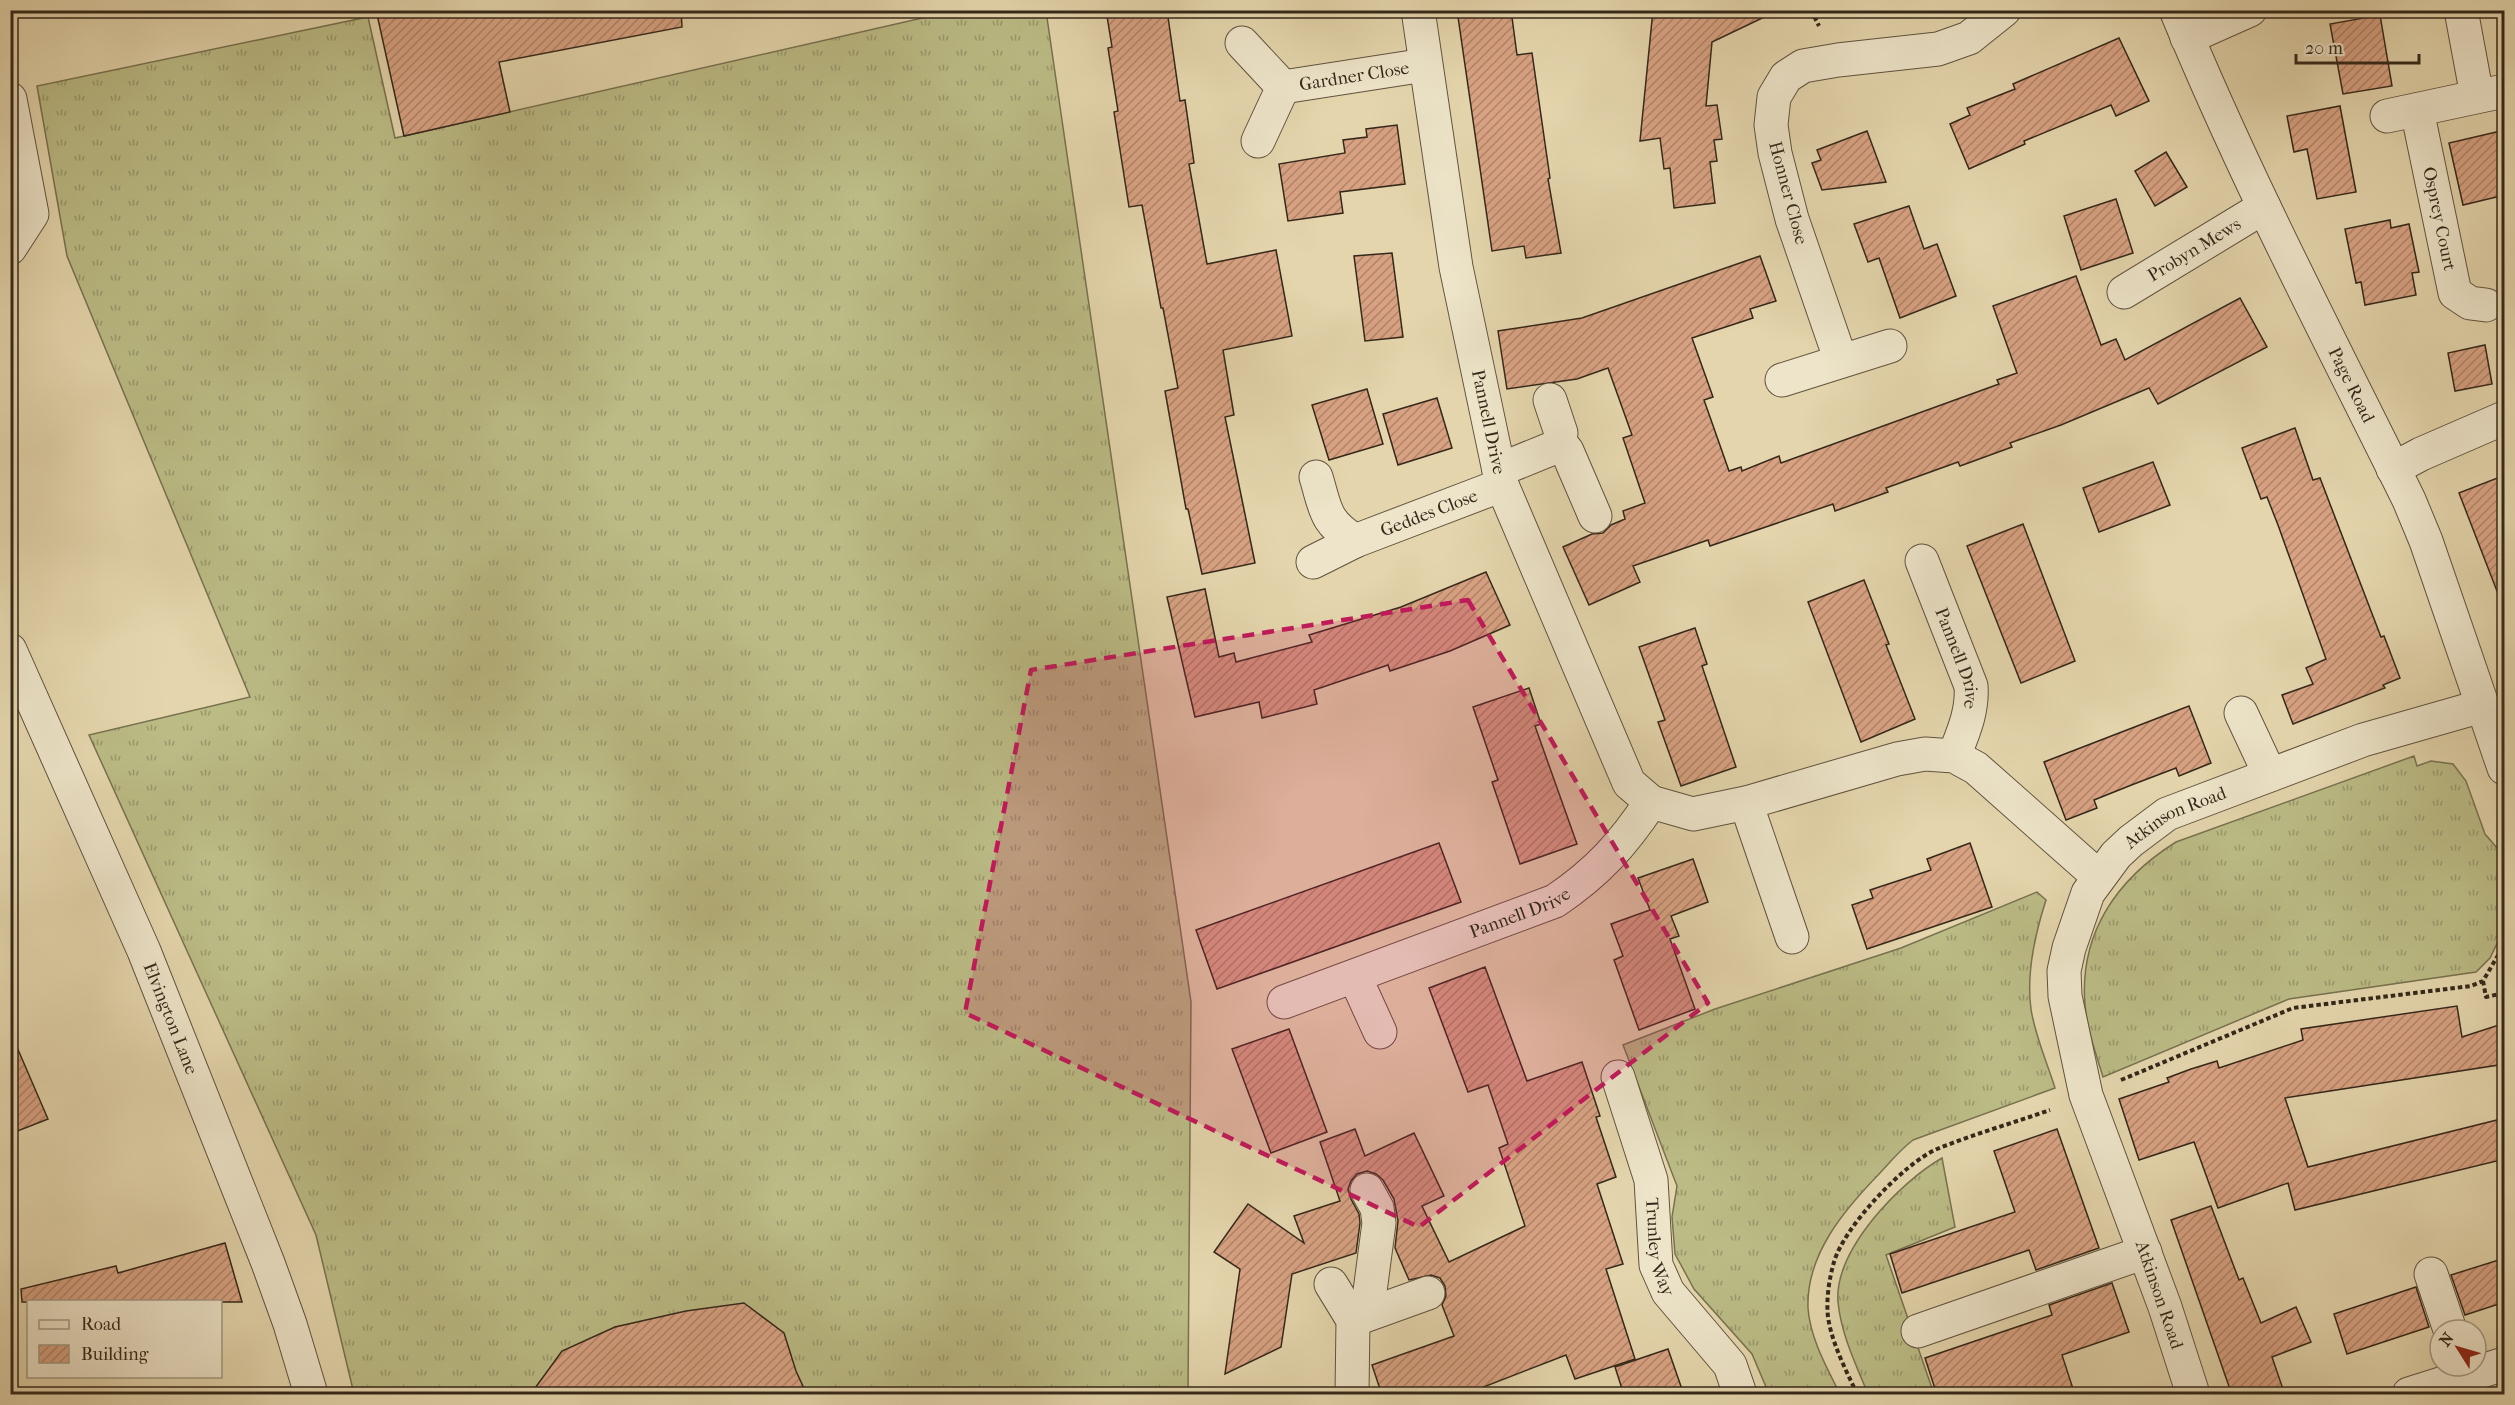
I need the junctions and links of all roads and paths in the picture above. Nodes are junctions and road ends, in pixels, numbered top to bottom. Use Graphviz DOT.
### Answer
graph roads {
  1 [pos="1418,10"];
  2 [pos="2004,10"];
  3 [pos="2250,10"];
  4 [pos="2462,10"];
  5 [pos="2182,24"];
  6 [pos="1242,44"];
  7 [pos="1425,65"];
  8 [pos="1283,87"];
  9 [pos="2491,94"];
  10 [pos="10,99"];
  11 [pos="1258,141"];
  12 [pos="2264,207"];
  13 [pos="10,248"];
  14 [pos="2124,292"];
  15 [pos="2486,305"];
  16 [pos="1890,346"];
  17 [pos="1841,361"];
  18 [pos="1782,380"];
  19 [pos="1550,400"];
  20 [pos="2505,418"];
  21 [pos="1558,446"];
  22 [pos="2393,469"];
  23 [pos="1316,477"];
  24 [pos="1500,477"];
  25 [pos="1594,516"];
  26 [pos="1355,541"];
  27 [pos="1922,561"];
  28 [pos="1313,562"];
  29 [pos="10,650"];
  30 [pos="2482,706"];
  31 [pos="2241,713"];
  32 [pos="1954,756"];
  33 [pos="2505,768"];
  34 [pos="2270,775"];
  35 [pos="1651,802"];
  36 [pos="1746,803"];
  37 [pos="2099,878"];
  38 [pos="1792,937"];
  39 [pos="2505,945"];
  40 [pos="1355,977"];
  41 [pos="2483,981"];
  42 [pos="2505,993"];
  43 [pos="1284,1002"];
  44 [pos="1380,1032"];
  45 [pos="1618,1077"];
  46 [pos="2086,1095"];
  47 [pos="1367,1190"];
  48 [pos="2145,1252"];
  49 [pos="2431,1274"];
  50 [pos="1331,1284"];
  51 [pos="1428,1293"];
  52 [pos="1360,1317"];
  53 [pos="2446,1318"];
  54 [pos="1918,1331"];
  55 [pos="2505,1364"];
  56 [pos="2488,1367"];
  57 [pos="2448,1378"];
  58 [pos="311,1395"];
  59 [pos="1352,1395"];
  60 [pos="1740,1395"];
  61 [pos="1857,1395"];
  62 [pos="2193,1395"];
  63 [pos="2409,1395"];
  1 -- 7 [label="street, Pannell Drive"];
  2 -- 17 [label="street, Honner Close"];
  3 -- 5 [label="street"];
  4 -- 9 [label="street"];
  5 -- 12 [label="street, Page Road"];
  6 -- 8 [label="street, Gardner Close"];
  7 -- 8 [label="street, Gardner Close"];
  7 -- 24 [label="street, Pannell Drive"];
  8 -- 11 [label="street, Gardner Close"];
  9 -- 15 [label="street, Osprey Court"];
  10 -- 13 [label="street"];
  12 -- 14 [label="street, Probyn Mews"];
  12 -- 22 [label="street, Page Road"];
  16 -- 17 [label="street"];
  17 -- 18 [label="street"];
  19 -- 21 [label="street"];
  20 -- 22 [label="street"];
  21 -- 24 [label="street, Geddes Close"];
  21 -- 25 [label="street"];
  22 -- 30 [label="street, Page Road"];
  23 -- 26 [label="street"];
  24 -- 26 [label="street, Geddes Close"];
  24 -- 35 [label="street, Pannell Drive"];
  26 -- 28 [label="street, Geddes Close"];
  27 -- 32 [label="street, Pannell Drive"];
  29 -- 58 [label="street, Elvington Lane"];
  30 -- 33 [label="street, Page Road"];
  30 -- 34 [label="street, Atkinson Road"];
  31 -- 34 [label="street"];
  32 -- 36 [label="street, Pannell Drive"];
  32 -- 37 [label="street, Pannell Drive"];
  34 -- 37 [label="street, Atkinson Road"];
  35 -- 36 [label="street, Pannell Drive"];
  35 -- 40 [label="street, Pannell Drive"];
  36 -- 38 [label="street"];
  37 -- 46 [label="street, Atkinson Road"];
  39 -- 41 [label="path"];
  40 -- 43 [label="street, Pannell Drive"];
  40 -- 44 [label="street"];
  41 -- 42 [label="path"];
  41 -- 46 [label="path"];
  45 -- 60 [label="street, Trunley Way"];
  46 -- 48 [label="street, Atkinson Road"];
  46 -- 61 [label="path"];
  47 -- 52 [label="street"];
  48 -- 54 [label="street"];
  48 -- 62 [label="street, Atkinson Road"];
  49 -- 53 [label="street"];
  50 -- 52 [label="street"];
  51 -- 52 [label="street"];
  52 -- 59 [label="street"];
  55 -- 56 [label="street"];
  57 -- 63 [label="street"];
}
